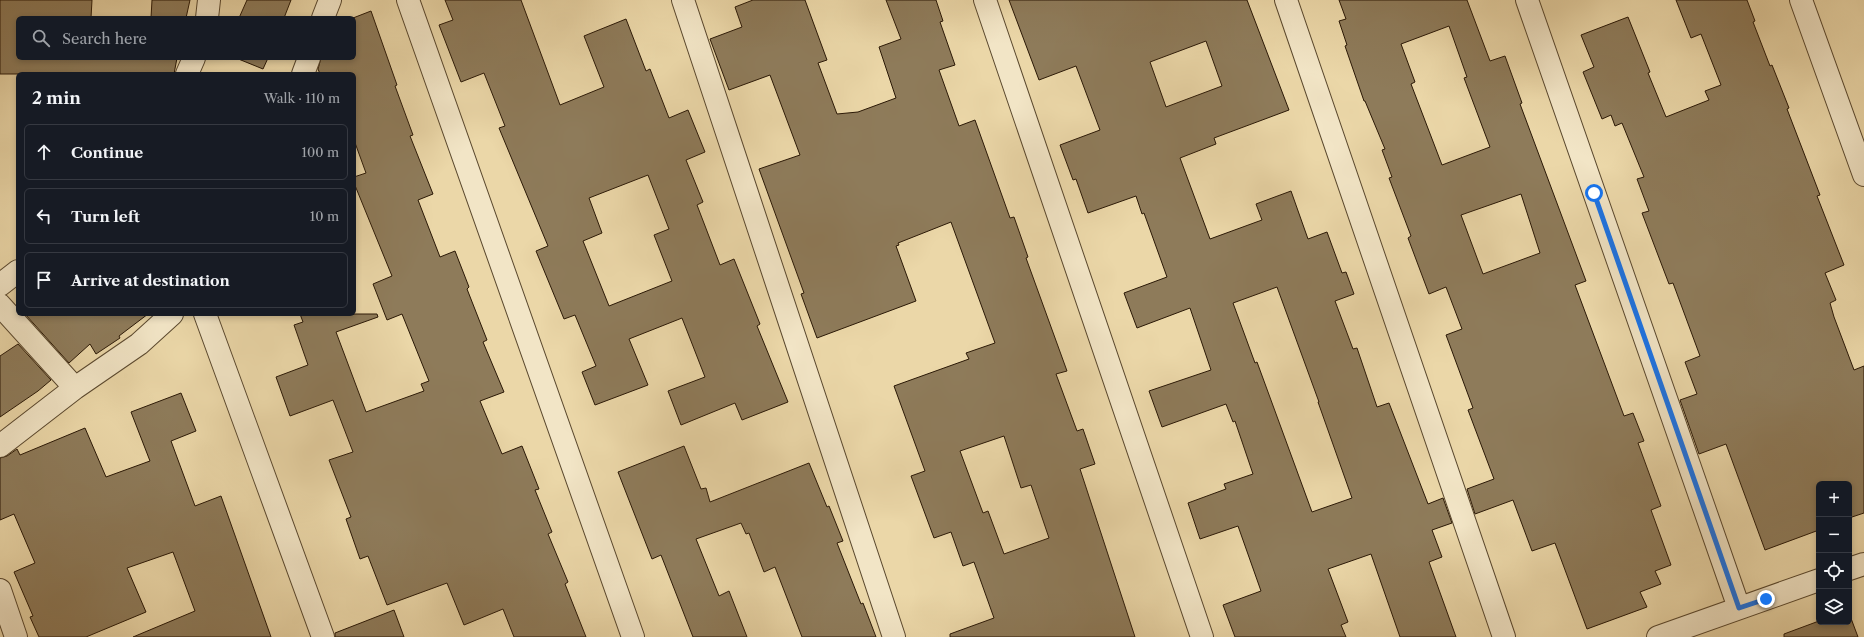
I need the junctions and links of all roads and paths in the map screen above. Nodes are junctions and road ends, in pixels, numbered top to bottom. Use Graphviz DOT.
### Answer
graph roads {
  1 [pos="209,0"];
  2 [pos="330,0"];
  3 [pos="408,0"];
  4 [pos="683,0"];
  5 [pos="985,0"];
  6 [pos="1286,0"];
  7 [pos="1527,0"];
  8 [pos="1800,0"];
  9 [pos="207,16"];
  10 [pos="324,16"];
  11 [pos="193,60"];
  12 [pos="308,60"];
  13 [pos="188,72"];
  14 [pos="304,72"];
  15 [pos="1864,175"];
  16 [pos="16,273"];
  17 [pos="0,285"];
  18 [pos="0,305"];
  19 [pos="170,316"];
  20 [pos="205,316"];
  21 [pos="75,388"];
  22 [pos="0,446"];
  23 [pos="1864,564"];
  24 [pos="1852,568"];
  25 [pos="1816,581"];
  26 [pos="0,590"];
  27 [pos="1739,608"];
  28 [pos="16,637"];
  29 [pos="323,637"];
  30 [pos="633,637"];
  31 [pos="894,637"];
  32 [pos="1202,637"];
  33 [pos="1504,637"];
  34 [pos="1658,637"];
  1 -- 9 [label="street"];
  2 -- 10 [label="street"];
  3 -- 30 [label="street"];
  4 -- 31 [label="street"];
  5 -- 32 [label="street"];
  6 -- 33 [label="street"];
  7 -- 27 [label="street"];
  8 -- 15 [label="street"];
  11 -- 13 [label="street"];
  12 -- 14 [label="street"];
  16 -- 17 [label="street"];
  18 -- 21 [label="street"];
  19 -- 21 [label="street"];
  20 -- 29 [label="street"];
  21 -- 22 [label="street"];
  23 -- 24 [label="street"];
  25 -- 27 [label="street"];
  26 -- 28 [label="street"];
  27 -- 34 [label="street"];
}
